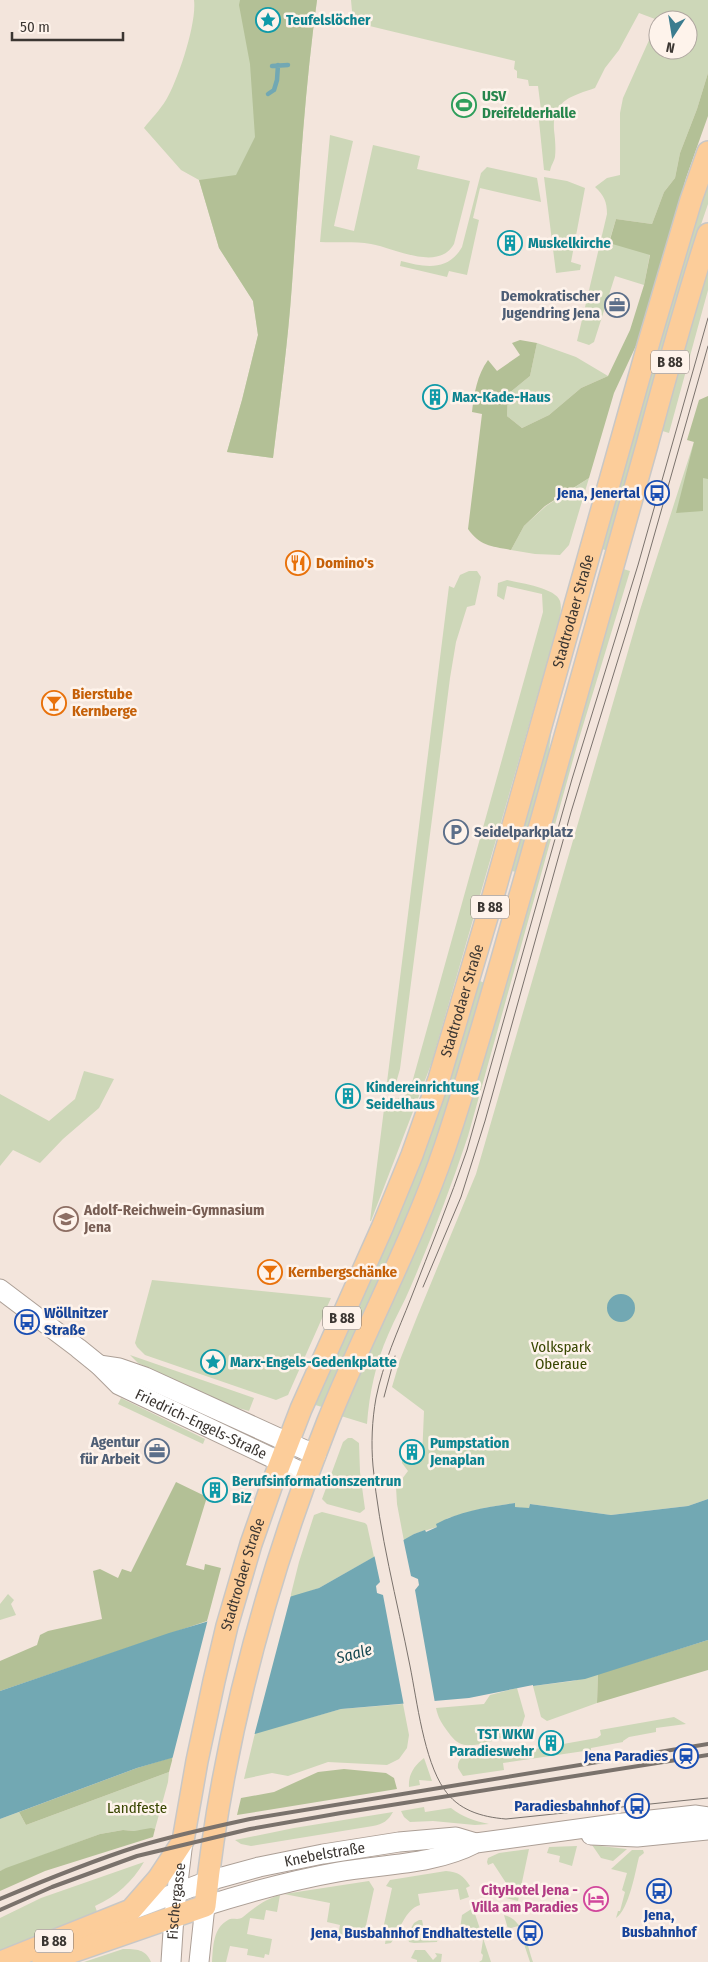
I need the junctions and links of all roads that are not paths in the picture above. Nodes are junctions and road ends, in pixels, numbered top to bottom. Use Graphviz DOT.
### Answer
graph roads {
  1 [pos="708,152"];
  2 [pos="708,234"];
  3 [pos="0,1289"];
  4 [pos="99,1365"];
  5 [pos="288,1442"];
  6 [pos="316,1455"];
  7 [pos="280,1462"];
  8 [pos="308,1475"];
  9 [pos="708,1817"];
  10 [pos="708,1830"];
  11 [pos="568,1831"];
  12 [pos="183,1841"];
  13 [pos="476,1843"];
  14 [pos="208,1881"];
  15 [pos="176,1892"];
  16 [pos="205,1906"];
  17 [pos="131,1910"];
  18 [pos="174,1916"];
  19 [pos="1,1962"];
  20 [pos="43,1962"];
  21 [pos="171,1962"];
  22 [pos="199,1962"];
  1 -- 5 [label="main road, Stadtrodaer Straße / B 88"];
  2 -- 6 [label="main road, Stadtrodaer Straße / B 88"];
  3 -- 4 [label="main road, Friedrich-Engels-Straße"];
  4 -- 5 [label="main road, Friedrich-Engels-Straße"];
  4 -- 7 [label="main road, Friedrich-Engels-Straße"];
  5 -- 6 [label="main road, Friedrich-Engels-Straße"];
  5 -- 7 [label="main road, Stadtrodaer Straße / B 88"];
  6 -- 8 [label="main road, Stadtrodaer Straße / B 88"];
  7 -- 8 [label="main road, Friedrich-Engels-Straße"];
  7 -- 12 [label="main road, Stadtrodaer Straße / B 88"];
  8 -- 14 [label="main road, Stadtrodaer Straße / B 88"];
  9 -- 11 [label="main road, Knebelstraße"];
  10 -- 11 [label="main road, Knebelstraße"];
  11 -- 13 [label="main road, Knebelstraße"];
  12 -- 15 [label="main road, Fischergasse"];
  12 -- 17 [label="main road, Stadtrodaer Straße / B 88"];
  13 -- 14 [label="main road, Knebelstraße"];
  13 -- 16 [label="main road, Knebelstraße"];
  14 -- 15 [label="main road, Knebelstraße"];
  14 -- 16 [label="main road, Stadtrodaer Straße / B 88"];
  15 -- 17 [label="main road, Knebelstraße"];
  15 -- 18 [label="main road, Fischergasse"];
  16 -- 18 [label="main road, B 88"];
  16 -- 22 [label="main road, Fischergasse"];
  17 -- 19 [label="main road, B 88"];
  18 -- 20 [label="main road, B 88"];
  18 -- 21 [label="main road, Fischergasse"];
}
